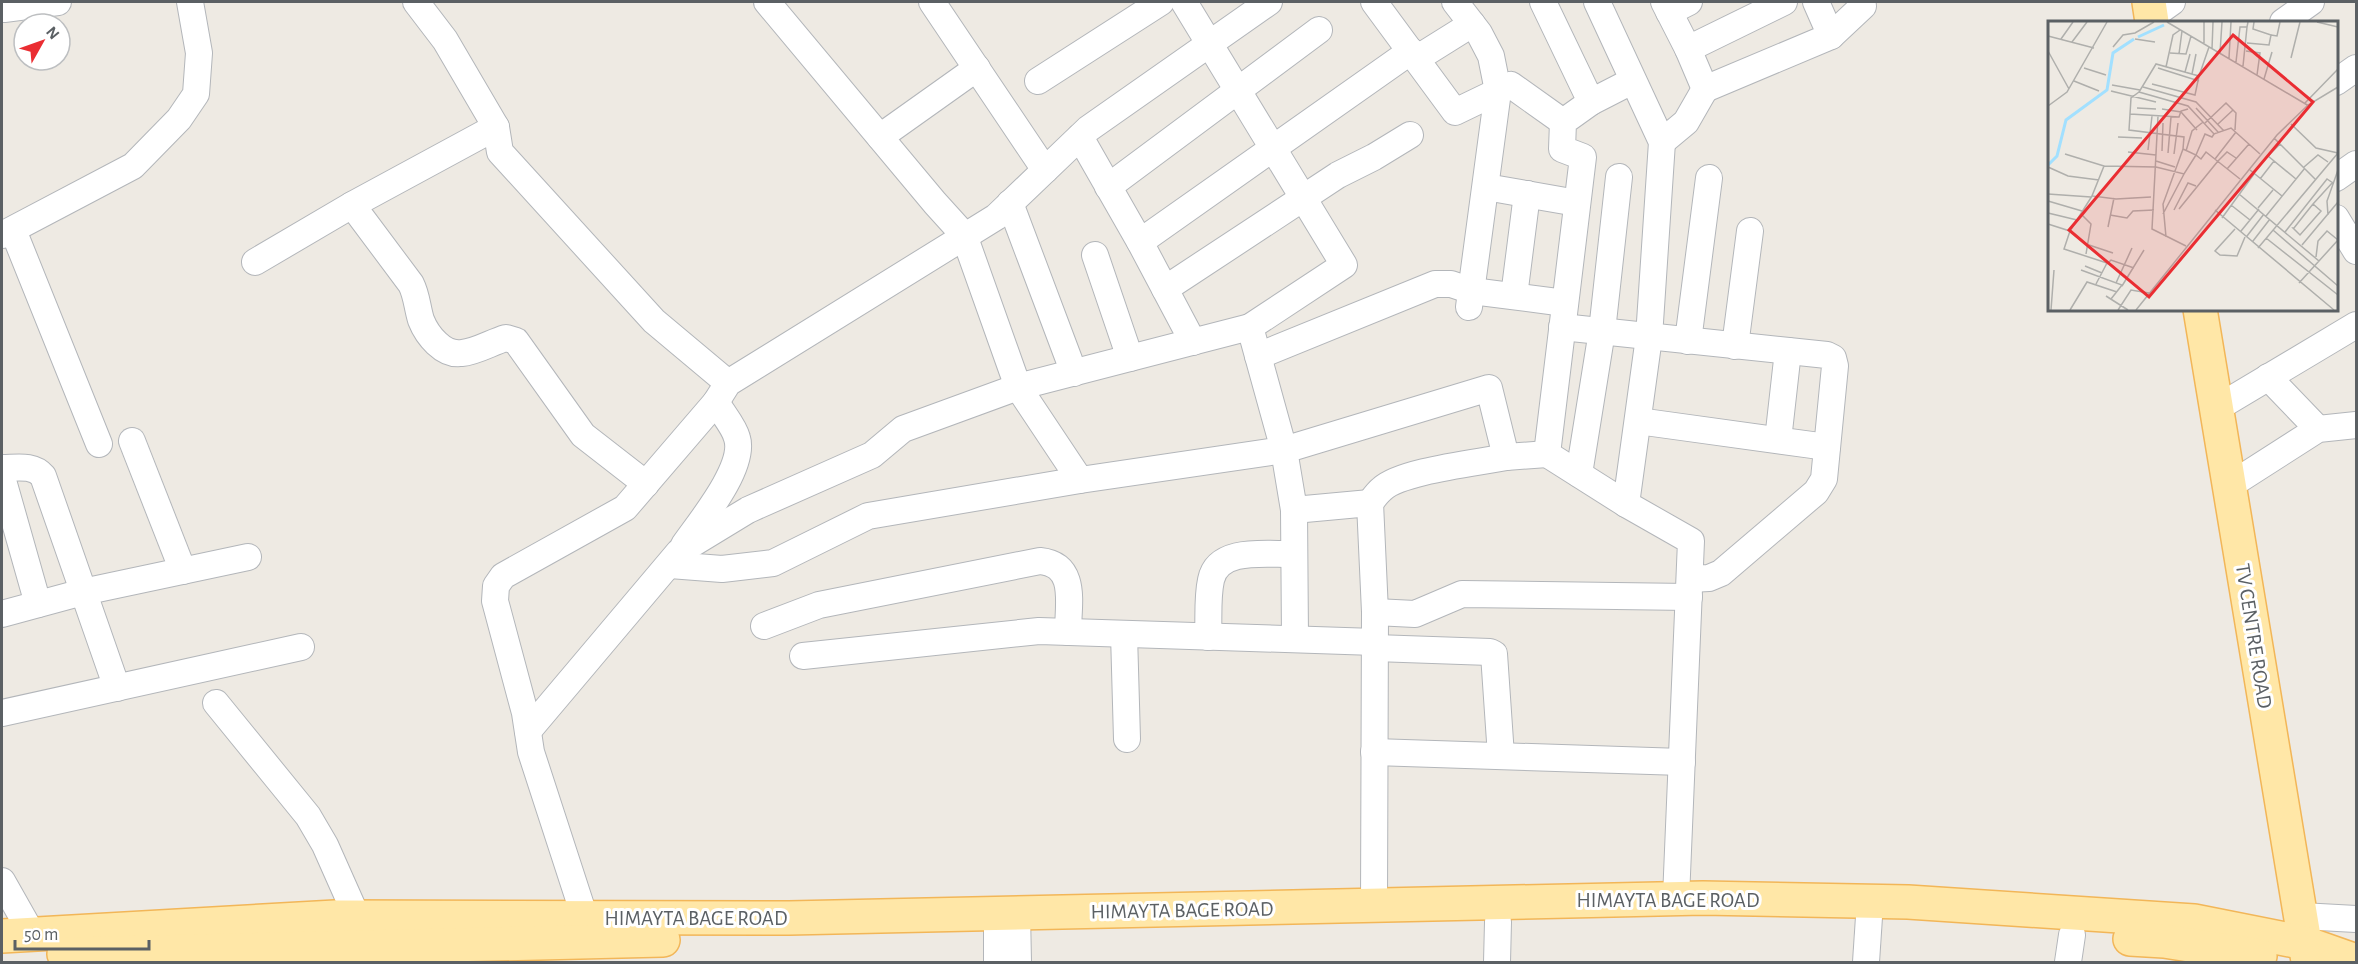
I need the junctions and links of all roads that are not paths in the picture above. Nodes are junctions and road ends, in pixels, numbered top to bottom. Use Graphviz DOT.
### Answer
graph roads {
  1 [pos="58,2"];
  2 [pos="190,2"];
  3 [pos="416,2"];
  4 [pos="767,2"];
  5 [pos="932,2"];
  6 [pos="1161,2"];
  7 [pos="1184,2"];
  8 [pos="1269,2"];
  9 [pos="1374,2"];
  10 [pos="1455,2"];
  11 [pos="1543,2"];
  12 [pos="1597,2"];
  13 [pos="1784,2"];
  14 [pos="1816,2"];
  15 [pos="2311,2"];
  16 [pos="1866,3"];
  17 [pos="1674,5"];
  18 [pos="2,7"];
  19 [pos="2284,21"];
  20 [pos="1472,24"];
  21 [pos="1319,30"];
  22 [pos="1831,36"];
  23 [pos="1210,44"];
  24 [pos="1688,49"];
  25 [pos="1413,55"];
  26 [pos="976,68"];
  27 [pos="2356,68"];
  28 [pos="1038,81"];
  29 [pos="1632,81"];
  30 [pos="2337,81"];
  31 [pos="1238,89"];
  32 [pos="1705,89"];
  33 [pos="1498,91"];
  34 [pos="1591,102"];
  35 [pos="1563,122"];
  36 [pos="496,127"];
  37 [pos="1410,135"];
  38 [pos="880,137"];
  39 [pos="1080,137"];
  40 [pos="1662,142"];
  41 [pos="1274,148"];
  42 [pos="2356,164"];
  43 [pos="1045,170"];
  44 [pos="1619,177"];
  45 [pos="2337,177"];
  46 [pos="1709,178"];
  47 [pos="1485,187"];
  48 [pos="1108,188"];
  49 [pos="1527,194"];
  50 [pos="1304,199"];
  51 [pos="1010,203"];
  52 [pos="1577,203"];
  53 [pos="352,205"];
  54 [pos="2337,220"];
  55 [pos="1750,231"];
  56 [pos="7,232"];
  57 [pos="964,235"];
  58 [pos="1140,242"];
  59 [pos="2356,251"];
  60 [pos="1095,255"];
  61 [pos="255,262"];
  62 [pos="1165,289"];
  63 [pos="1514,296"];
  64 [pos="1471,299"];
  65 [pos="2200,310"];
  66 [pos="1564,315"];
  67 [pos="2356,325"];
  68 [pos="1250,327"];
  69 [pos="1602,331"];
  70 [pos="1649,337"];
  71 [pos="1688,341"];
  72 [pos="1193,342"];
  73 [pos="1736,346"];
  74 [pos="1788,351"];
  75 [pos="1258,356"];
  76 [pos="1130,358"];
  77 [pos="1074,373"];
  78 [pos="2268,377"];
  79 [pos="1018,387"];
  80 [pos="722,392"];
  81 [pos="2217,408"];
  82 [pos="1638,421"];
  83 [pos="2356,425"];
  84 [pos="2318,429"];
  85 [pos="1778,440"];
  86 [pos="132,441"];
  87 [pos="99,444"];
  88 [pos="1827,447"];
  89 [pos="1284,450"];
  90 [pos="1547,454"];
  91 [pos="1506,457"];
  92 [pos="2,468"];
  93 [pos="1579,474"];
  94 [pos="2,477"];
  95 [pos="1080,480"];
  96 [pos="646,484"];
  97 [pos="2229,486"];
  98 [pos="1370,504"];
  99 [pos="1626,504"];
  100 [pos="1294,510"];
  101 [pos="1294,554"];
  102 [pos="248,557"];
  103 [pos="674,559"];
  104 [pos="183,571"];
  105 [pos="1689,588"];
  106 [pos="83,592"];
  107 [pos="38,604"];
  108 [pos="1375,612"];
  109 [pos="2,615"];
  110 [pos="764,626"];
  111 [pos="1068,633"];
  112 [pos="1124,634"];
  113 [pos="1208,636"];
  114 [pos="1294,639"];
  115 [pos="1375,645"];
  116 [pos="301,647"];
  117 [pos="803,656"];
  118 [pos="117,688"];
  119 [pos="216,703"];
  120 [pos="2,713"];
  121 [pos="528,731"];
  122 [pos="1127,739"];
  123 [pos="1374,752"];
  124 [pos="1502,756"];
  125 [pos="1682,762"];
  126 [pos="2,882"];
  127 [pos="1676,898"];
  128 [pos="1374,905"];
  129 [pos="1870,912"];
  130 [pos="357,917"];
  131 [pos="585,918"];
  132 [pos="2356,919"];
  133 [pos="1498,922"];
  134 [pos="288,934"];
  135 [pos="17,935"];
  136 [pos="1007,936"];
  137 [pos="2300,946"];
  138 [pos="2070,949"];
  139 [pos="2,957"];
  140 [pos="2356,961"];
  141 [pos="1497,963"];
  142 [pos="1866,963"];
  1 -- 18 [label="street"];
  2 -- 56 [label="street"];
  3 -- 36 [label="street"];
  4 -- 38 [label="street"];
  5 -- 26 [label="street"];
  6 -- 28 [label="street"];
  7 -- 23 [label="street"];
  8 -- 23 [label="street"];
  9 -- 25 [label="street"];
  10 -- 20 [label="street"];
  11 -- 34 [label="street"];
  12 -- 29 [label="street"];
  13 -- 24 [label="street"];
  14 -- 22 [label="street"];
  15 -- 19 [label="street"];
  16 -- 22 [label="street"];
  17 -- 24 [label="street"];
  20 -- 25 [label="street"];
  20 -- 33 [label="street"];
  21 -- 31 [label="street"];
  22 -- 32 [label="street"];
  23 -- 31 [label="street"];
  23 -- 39 [label="street"];
  24 -- 32 [label="street"];
  25 -- 33 [label="street"];
  25 -- 41 [label="street"];
  26 -- 38 [label="street"];
  26 -- 43 [label="street"];
  27 -- 30 [label="street"];
  29 -- 34 [label="street"];
  29 -- 40 [label="street"];
  31 -- 41 [label="street"];
  31 -- 48 [label="street"];
  32 -- 40 [label="street"];
  33 -- 35 [label="street"];
  33 -- 47 [label="street"];
  34 -- 35 [label="street"];
  35 -- 52 [label="street"];
  36 -- 53 [label="street"];
  36 -- 80 [label="street"];
  37 -- 50 [label="street"];
  38 -- 57 [label="street"];
  39 -- 43 [label="street"];
  39 -- 48 [label="street"];
  40 -- 70 [label="street"];
  41 -- 50 [label="street"];
  41 -- 58 [label="street"];
  42 -- 45 [label="street"];
  43 -- 51 [label="street"];
  44 -- 69 [label="street"];
  46 -- 71 [label="street"];
  47 -- 49 [label="street"];
  47 -- 64 [label="street"];
  48 -- 58 [label="street"];
  49 -- 52 [label="street"];
  49 -- 63 [label="street"];
  50 -- 62 [label="street"];
  50 -- 68 [label="street"];
  51 -- 57 [label="street"];
  51 -- 77 [label="street"];
  52 -- 66 [label="street"];
  53 -- 61 [label="street"];
  53 -- 96 [label="street"];
  54 -- 59 [label="street"];
  55 -- 73 [label="street"];
  56 -- 87 [label="street"];
  57 -- 79 [label="street"];
  57 -- 80 [label="street"];
  58 -- 62 [label="street"];
  60 -- 76 [label="street"];
  62 -- 72 [label="street"];
  63 -- 64 [label="street"];
  63 -- 66 [label="street"];
  64 -- 75 [label="street"];
  65 -- 81 [label="main road, TV CENTRE ROAD"];
  66 -- 69 [label="street"];
  66 -- 90 [label="street"];
  67 -- 78 [label="street"];
  68 -- 72 [label="street"];
  68 -- 75 [label="street"];
  69 -- 70 [label="street"];
  69 -- 93 [label="street"];
  70 -- 71 [label="street"];
  70 -- 82 [label="street"];
  71 -- 73 [label="street"];
  72 -- 76 [label="street"];
  73 -- 74 [label="street"];
  74 -- 85 [label="street"];
  74 -- 88 [label="street"];
  75 -- 89 [label="street"];
  76 -- 77 [label="street"];
  77 -- 79 [label="street"];
  78 -- 81 [label="street"];
  78 -- 84 [label="street"];
  79 -- 95 [label="street"];
  79 -- 103 [label="street"];
  80 -- 96 [label="street"];
  80 -- 103 [label="street"];
  81 -- 97 [label="main road, TV CENTRE ROAD"];
  82 -- 85 [label="street"];
  82 -- 99 [label="street"];
  83 -- 84 [label="street"];
  84 -- 97 [label="street"];
  85 -- 88 [label="street"];
  86 -- 104 [label="street"];
  88 -- 105 [label="street"];
  89 -- 91 [label="street"];
  89 -- 95 [label="street"];
  89 -- 100 [label="street"];
  90 -- 91 [label="street"];
  90 -- 93 [label="street"];
  91 -- 98 [label="street"];
  92 -- 106 [label="street"];
  93 -- 99 [label="street"];
  94 -- 107 [label="street"];
  95 -- 103 [label="street"];
  96 -- 121 [label="street"];
  97 -- 137 [label="main road, TV CENTRE ROAD"];
  98 -- 100 [label="street"];
  98 -- 108 [label="street"];
  99 -- 105 [label="street"];
  100 -- 101 [label="street"];
  101 -- 113 [label="street"];
  101 -- 114 [label="street"];
  102 -- 104 [label="street"];
  103 -- 121 [label="street"];
  104 -- 106 [label="street"];
  105 -- 108 [label="street"];
  105 -- 125 [label="street"];
  106 -- 107 [label="street"];
  106 -- 118 [label="street"];
  107 -- 109 [label="street"];
  108 -- 115 [label="street"];
  110 -- 111 [label="street"];
  111 -- 112 [label="street"];
  111 -- 117 [label="street"];
  112 -- 113 [label="street"];
  112 -- 122 [label="street"];
  113 -- 114 [label="street"];
  114 -- 115 [label="street"];
  115 -- 123 [label="street"];
  115 -- 124 [label="street"];
  116 -- 118 [label="street"];
  118 -- 120 [label="street"];
  119 -- 130 [label="street"];
  121 -- 131 [label="street"];
  123 -- 124 [label="street"];
  123 -- 128 [label="street"];
  124 -- 125 [label="street"];
  125 -- 127 [label="street"];
  126 -- 135 [label="street"];
  127 -- 128 [label="main road, HIMAYTA BAGE ROAD"];
  127 -- 129 [label="main road, HIMAYTA BAGE ROAD"];
  128 -- 136 [label="main road, HIMAYTA BAGE ROAD"];
  129 -- 133 [label="main road"];
  129 -- 137 [label="main road, HIMAYTA BAGE ROAD"];
  129 -- 138 [label="main road"];
  129 -- 142 [label="street"];
  130 -- 131 [label="main road, HIMAYTA BAGE ROAD"];
  130 -- 134 [label="main road, HIMAYTA BAGE ROAD"];
  131 -- 136 [label="main road, HIMAYTA BAGE ROAD"];
  132 -- 137 [label="street"];
  133 -- 136 [label="main road"];
  133 -- 141 [label="street"];
  134 -- 135 [label="main road, HIMAYTA BAGE ROAD"];
  134 -- 136 [label="main road"];
  134 -- 139 [label="main road"];
  137 -- 138 [label="main road"];
  137 -- 140 [label="main road, HIMAYTA BAGE ROAD"];
}
